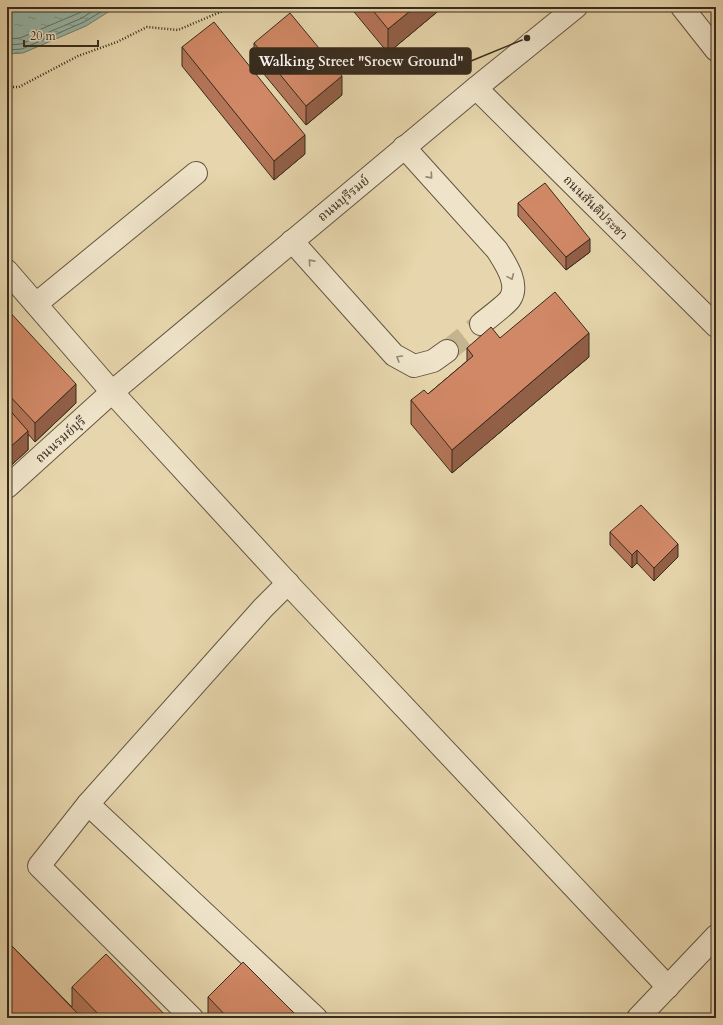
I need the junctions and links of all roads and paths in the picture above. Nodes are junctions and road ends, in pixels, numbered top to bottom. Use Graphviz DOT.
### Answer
graph roads {
  1 [pos="232,7"];
  2 [pos="576,7"];
  3 [pos="682,7"];
  4 [pos="716,50"];
  5 [pos="7,87"];
  6 [pos="476,88"];
  7 [pos="404,147"];
  8 [pos="196,173"];
  9 [pos="292,241"];
  10 [pos="7,272"];
  11 [pos="36,304"];
  12 [pos="481,324"];
  13 [pos="716,326"];
  14 [pos="447,351"];
  15 [pos="112,392"];
  16 [pos="7,487"];
  17 [pos="288,583"];
  18 [pos="88,804"];
  19 [pos="716,936"];
  20 [pos="668,987"];
  21 [pos="192,1018"];
  22 [pos="316,1018"];
  23 [pos="638,1018"];
  1 -- 5 [label="path"];
  2 -- 6 [label="street, ถนนบุรีรมย์"];
  3 -- 4 [label="street"];
  6 -- 7 [label="street, ถนนบุรีรมย์"];
  6 -- 13 [label="street, ถนนสันติประชา"];
  7 -- 9 [label="street, ถนนบุรีรมย์"];
  7 -- 12 [label="street, one-way"];
  8 -- 11 [label="street"];
  14 -- 9 [label="street, one-way"];
  9 -- 15 [label="street, ถนนบุรีรมย์"];
  10 -- 11 [label="street"];
  11 -- 15 [label="street"];
  15 -- 16 [label="street, ถนนรมย์บุรี"];
  15 -- 17 [label="street"];
  17 -- 18 [label="street"];
  17 -- 20 [label="street"];
  18 -- 21 [label="street"];
  18 -- 22 [label="street"];
  19 -- 20 [label="street"];
  20 -- 23 [label="street"];
}
